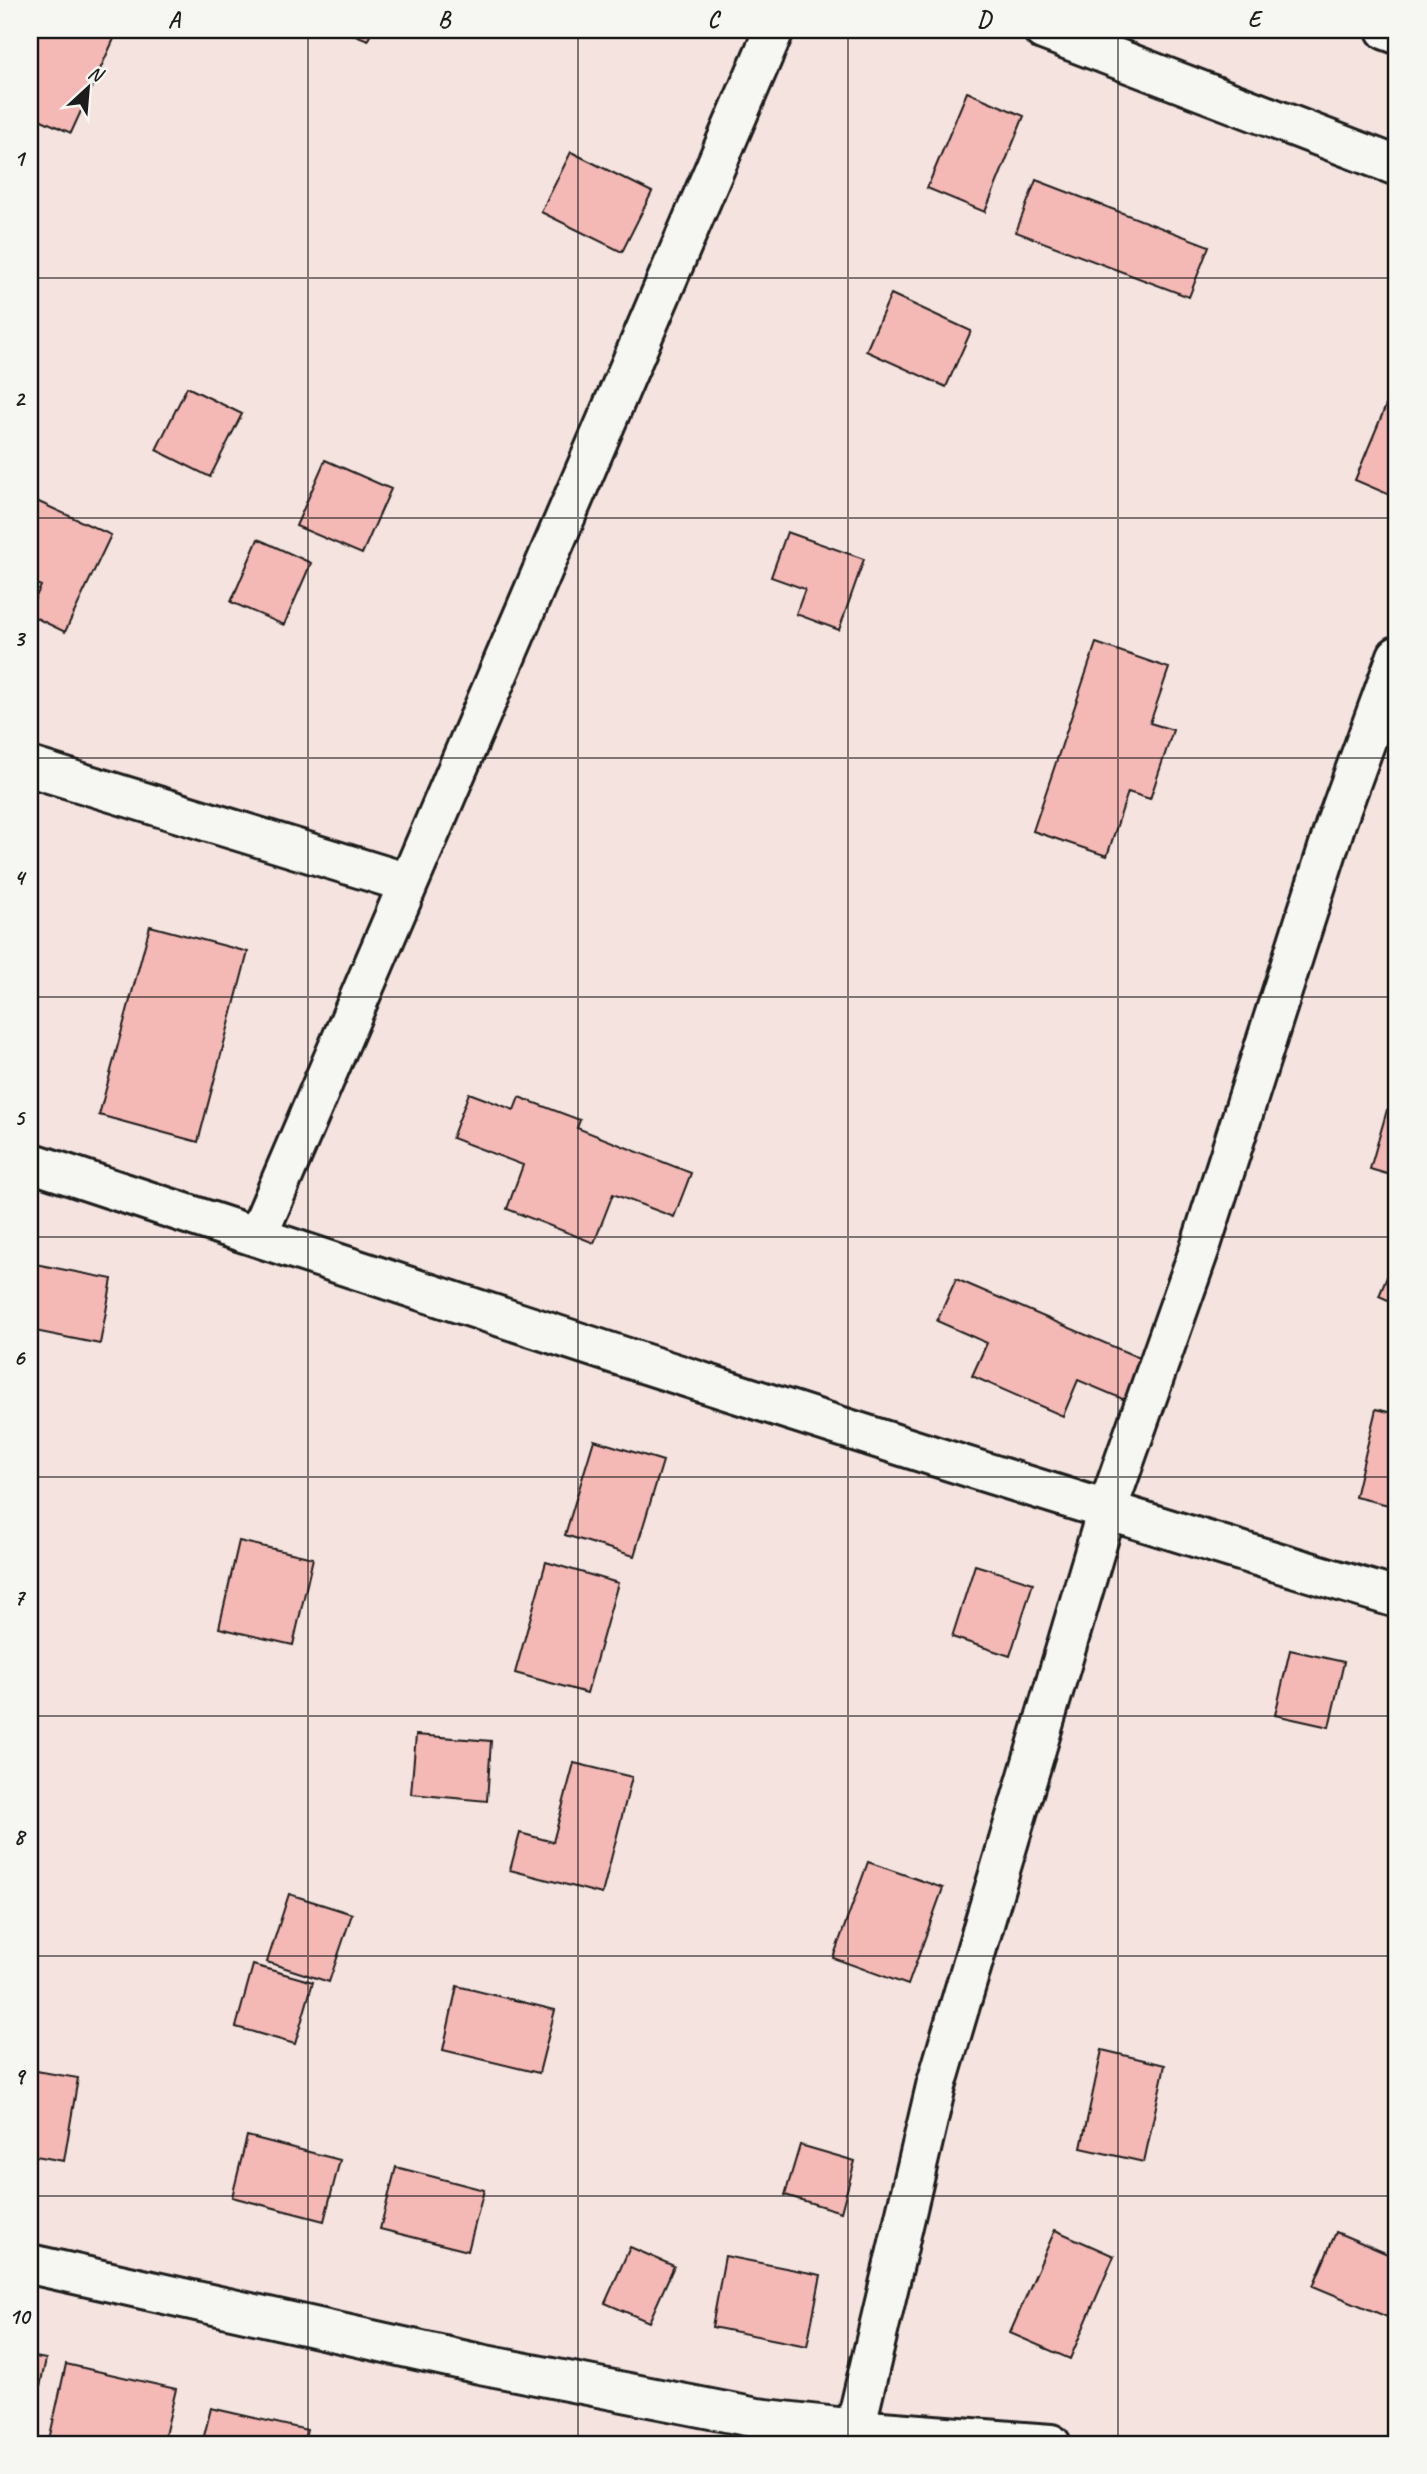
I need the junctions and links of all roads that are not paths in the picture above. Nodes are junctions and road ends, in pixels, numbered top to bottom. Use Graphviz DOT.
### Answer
graph roads {
  1 [pos="774,30"];
  2 [pos="1043,30"];
  3 [pos="1386,30"];
  4 [pos="1397,34"];
  5 [pos="1397,166"];
  6 [pos="1397,656"];
  7 [pos="30,767"];
  8 [pos="408,883"];
  9 [pos="30,1162"];
  10 [pos="257,1237"];
  11 [pos="1107,1510"];
  12 [pos="1397,1598"];
  13 [pos="30,2264"];
  14 [pos="855,2428"];
  15 [pos="1051,2444"];
  1 -- 8 [label="main road"];
  2 -- 5 [label="main road"];
  3 -- 4 [label="main road"];
  6 -- 11 [label="main road"];
  7 -- 8 [label="main road"];
  8 -- 10 [label="main road"];
  9 -- 10 [label="main road"];
  10 -- 11 [label="main road"];
  11 -- 12 [label="main road"];
  11 -- 14 [label="main road"];
  13 -- 14 [label="main road"];
  14 -- 15 [label="main road"];
}
